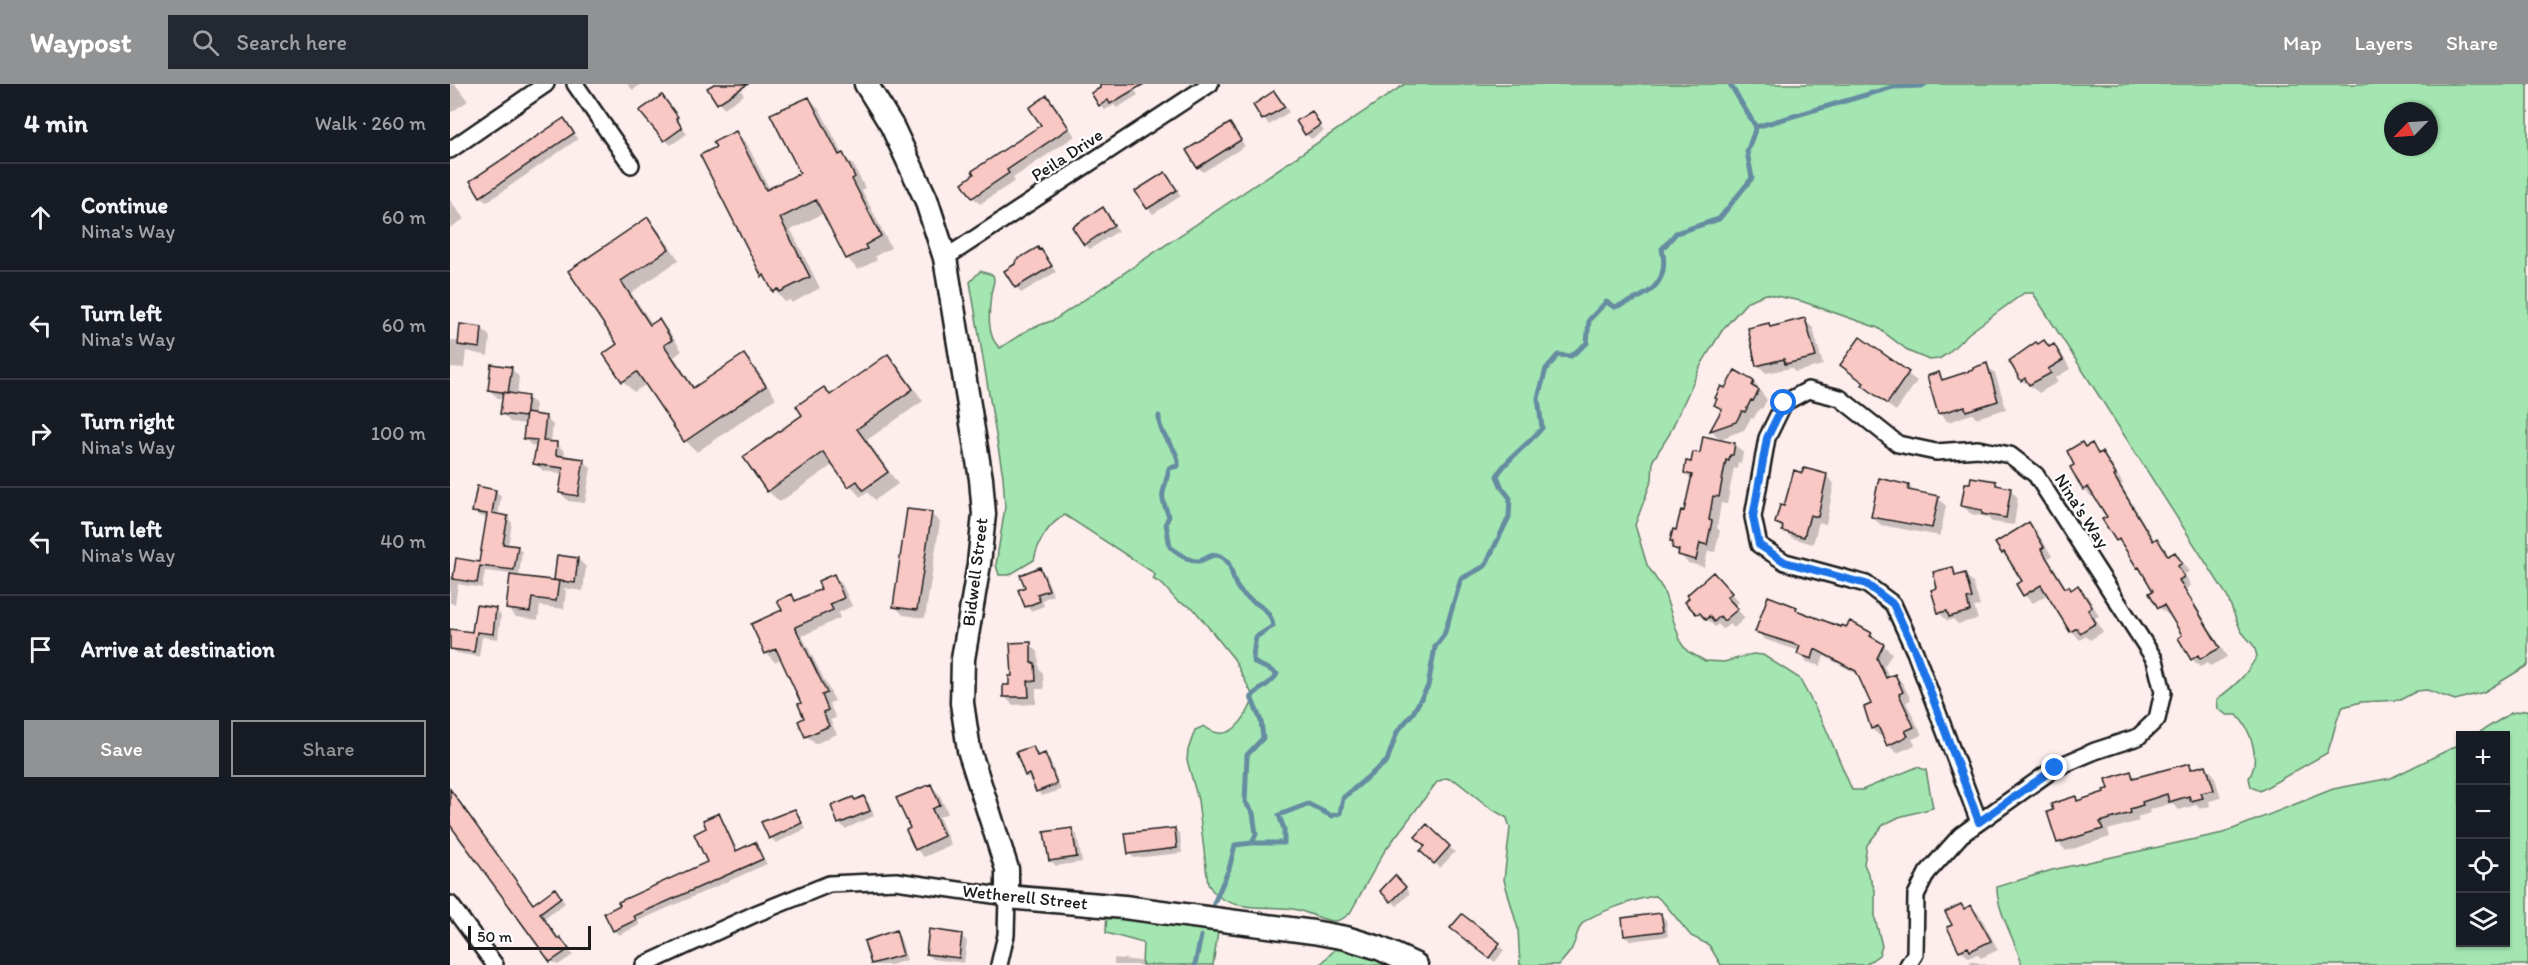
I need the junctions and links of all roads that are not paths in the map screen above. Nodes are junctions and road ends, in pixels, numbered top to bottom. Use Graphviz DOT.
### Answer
graph roads {
  1 [pos="546,84"];
  2 [pos="575,84"];
  3 [pos="866,84"];
  4 [pos="1210,84"];
  5 [pos="450,150"];
  6 [pos="631,165"];
  7 [pos="945,258"];
  8 [pos="1979,822"];
  9 [pos="1007,897"];
  10 [pos="450,904"];
  11 [pos="495,965"];
  12 [pos="644,965"];
  13 [pos="999,965"];
  14 [pos="1416,965"];
  15 [pos="1908,965"];
  1 -- 5 [label="street"];
  2 -- 6 [label="street"];
  3 -- 7 [label="street, Bidwell Street"];
  4 -- 7 [label="street, Peila Drive"];
  7 -- 9 [label="street, Bidwell Street"];
  8 -- 8 [label="street, Nina's Way"];
  8 -- 15 [label="street, Nina's Way"];
  9 -- 12 [label="street, Wetherell Street"];
  9 -- 13 [label="street, Bidwell Street"];
  9 -- 14 [label="street, Wetherell Street"];
  10 -- 11 [label="street"];
}
